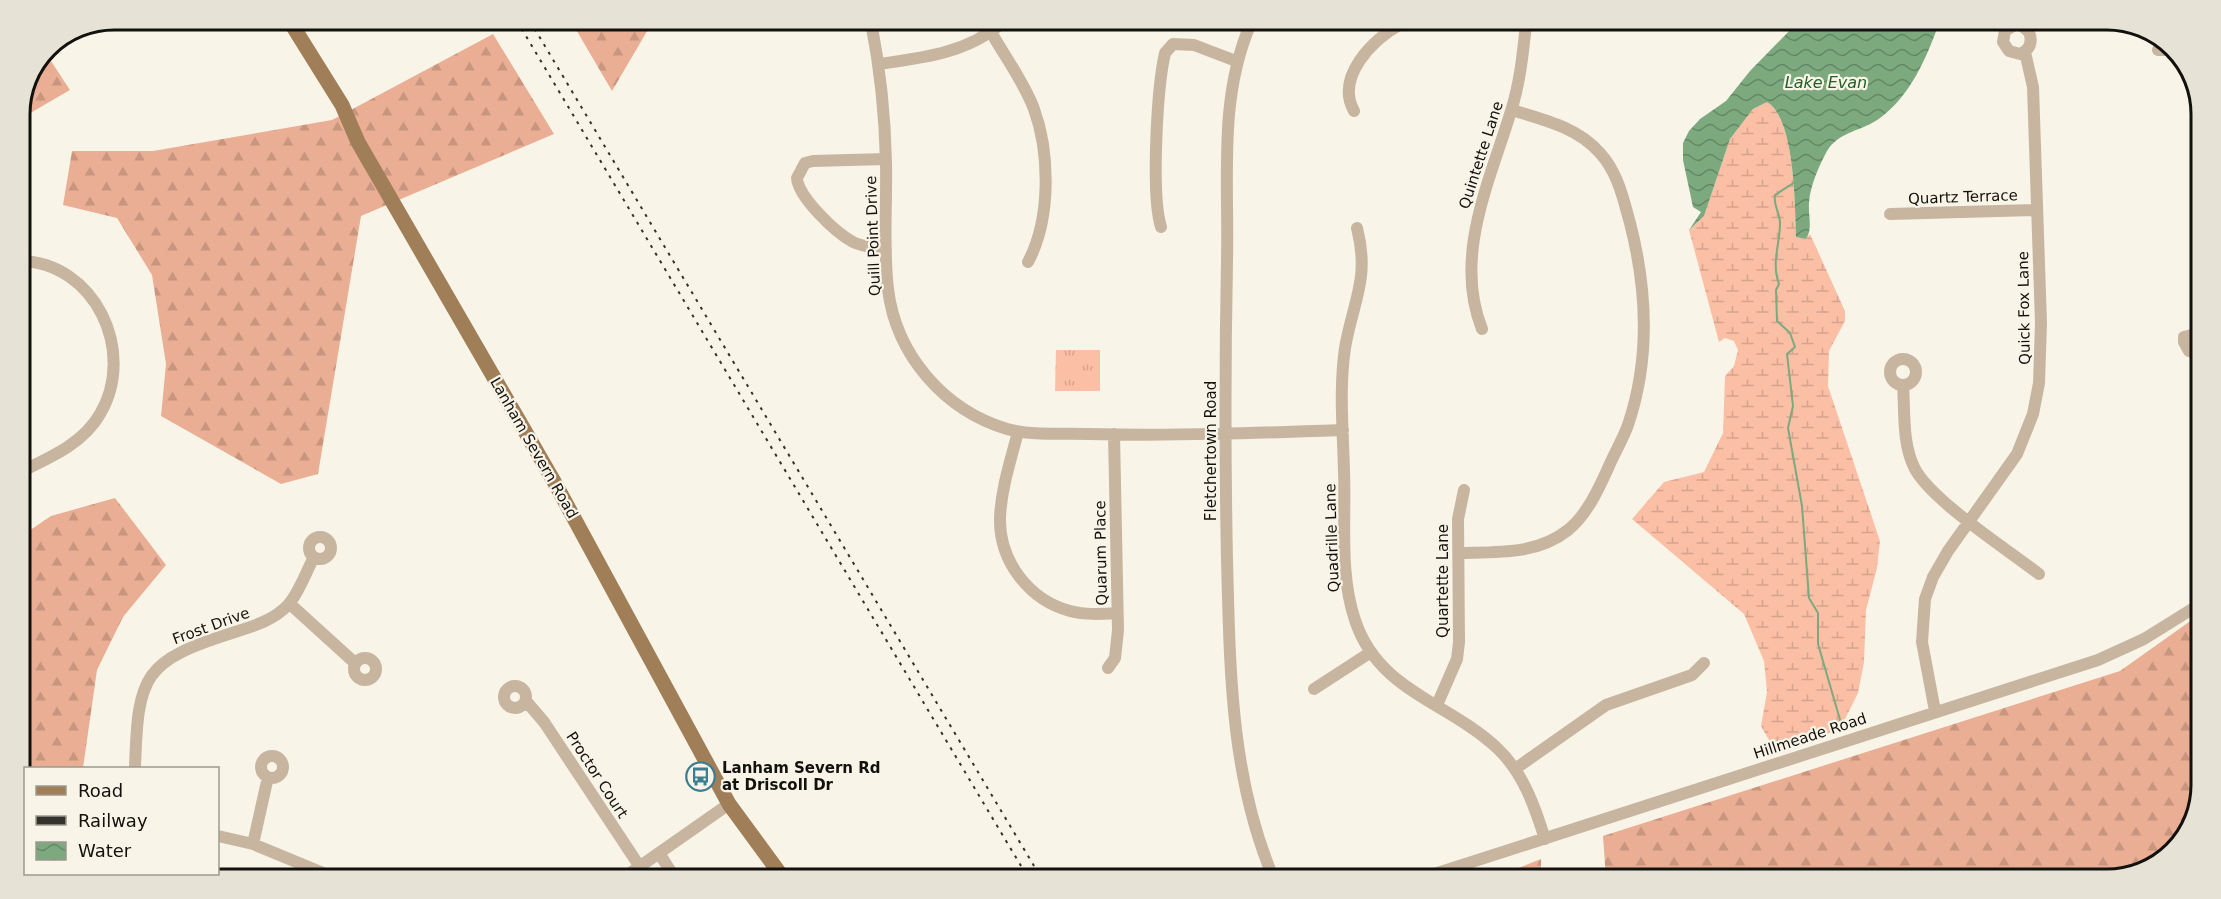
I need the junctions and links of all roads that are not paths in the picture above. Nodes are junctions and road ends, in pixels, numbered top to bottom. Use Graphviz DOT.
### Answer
graph roads {
  1 [pos="295,30"];
  2 [pos="873,30"];
  3 [pos="993,30"];
  4 [pos="1248,30"];
  5 [pos="1392,30"];
  6 [pos="1525,30"];
  7 [pos="2009,30"];
  8 [pos="2025,30"];
  9 [pos="991,32"];
  10 [pos="2025,52"];
  11 [pos="1236,62"];
  12 [pos="879,63"];
  13 [pos="1512,110"];
  14 [pos="1354,111"];
  15 [pos="886,159"];
  16 [pos="2036,210"];
  17 [pos="1890,214"];
  18 [pos="1161,227"];
  19 [pos="1357,228"];
  20 [pos="886,250"];
  21 [pos="1028,261"];
  22 [pos="30,263"];
  23 [pos="1482,329"];
  24 [pos="2191,335"];
  25 [pos="2191,352"];
  26 [pos="1903,385"];
  27 [pos="1343,430"];
  28 [pos="1018,432"];
  29 [pos="1114,434"];
  30 [pos="1224,434"];
  31 [pos="30,467"];
  32 [pos="1464,490"];
  33 [pos="1970,521"];
  34 [pos="1459,553"];
  35 [pos="314,557"];
  36 [pos="2039,574"];
  37 [pos="290,604"];
  38 [pos="2191,609"];
  39 [pos="1117,614"];
  40 [pos="1371,652"];
  41 [pos="356,663"];
  42 [pos="1704,663"];
  43 [pos="1108,668"];
  44 [pos="1314,689"];
  45 [pos="526,701"];
  46 [pos="1437,705"];
  47 [pos="1935,711"];
  48 [pos="135,767"];
  49 [pos="1515,769"];
  50 [pos="268,777"];
  51 [pos="729,804"];
  52 [pos="219,836"];
  53 [pos="1545,839"];
  54 [pos="253,844"];
  55 [pos="659,853"];
  56 [pos="313,869"];
  57 [pos="636,869"];
  58 [pos="639,869"];
  59 [pos="670,869"];
  60 [pos="777,869"];
  61 [pos="1270,869"];
  62 [pos="1450,869"];
  1 -- 51 [label="main road, Lanham Severn Road"];
  2 -- 12 [label="street, Quill Point Drive"];
  3 -- 9 [label="street"];
  4 -- 11 [label="street, Fletchertown Road"];
  5 -- 14 [label="street"];
  6 -- 13 [label="street, Quintette Lane"];
  7 -- 10 [label="street"];
  8 -- 10 [label="street, Quick Fox Lane"];
  9 -- 12 [label="street"];
  9 -- 21 [label="street"];
  10 -- 16 [label="street, Quick Fox Lane"];
  11 -- 18 [label="street"];
  11 -- 30 [label="street, Fletchertown Road"];
  12 -- 15 [label="street, Quill Point Drive"];
  13 -- 23 [label="street, Quintette Lane"];
  13 -- 34 [label="street"];
  15 -- 20 [label="street, Quill Point Drive"];
  15 -- 20 [label="street"];
  16 -- 17 [label="street, Quartz Terrace"];
  16 -- 33 [label="street, Quick Fox Lane"];
  19 -- 27 [label="street, Quadrille Lane"];
  20 -- 28 [label="street, Quill Point Drive"];
  22 -- 31 [label="street"];
  24 -- 25 [label="street"];
  26 -- 33 [label="street"];
  27 -- 30 [label="street, Quill Point Drive"];
  27 -- 40 [label="street, Quadrille Lane"];
  28 -- 29 [label="street, Quill Point Drive"];
  28 -- 39 [label="street"];
  29 -- 30 [label="street, Quill Point Drive"];
  29 -- 39 [label="street, Quarum Place"];
  30 -- 61 [label="street, Fletchertown Road"];
  32 -- 34 [label="street, Quartette Lane"];
  33 -- 36 [label="street"];
  33 -- 47 [label="street, Quick Fox Lane"];
  34 -- 46 [label="street, Quartette Lane"];
  35 -- 37 [label="street, Frost Drive"];
  37 -- 41 [label="street"];
  37 -- 48 [label="street, Frost Drive"];
  38 -- 47 [label="street, Hillmeade Road"];
  39 -- 43 [label="street, Quarum Place"];
  40 -- 44 [label="street"];
  40 -- 46 [label="street, Quadrille Lane"];
  42 -- 49 [label="street"];
  45 -- 57 [label="street, Proctor Court"];
  46 -- 49 [label="street, Quadrille Lane"];
  47 -- 53 [label="street, Hillmeade Road"];
  49 -- 53 [label="street, Quadrille Lane"];
  50 -- 54 [label="street"];
  51 -- 55 [label="street"];
  51 -- 60 [label="main road, Lanham Severn Road"];
  52 -- 54 [label="street"];
  53 -- 62 [label="street, Hillmeade Road"];
  54 -- 56 [label="street"];
  55 -- 58 [label="street"];
  55 -- 59 [label="street"];
}
